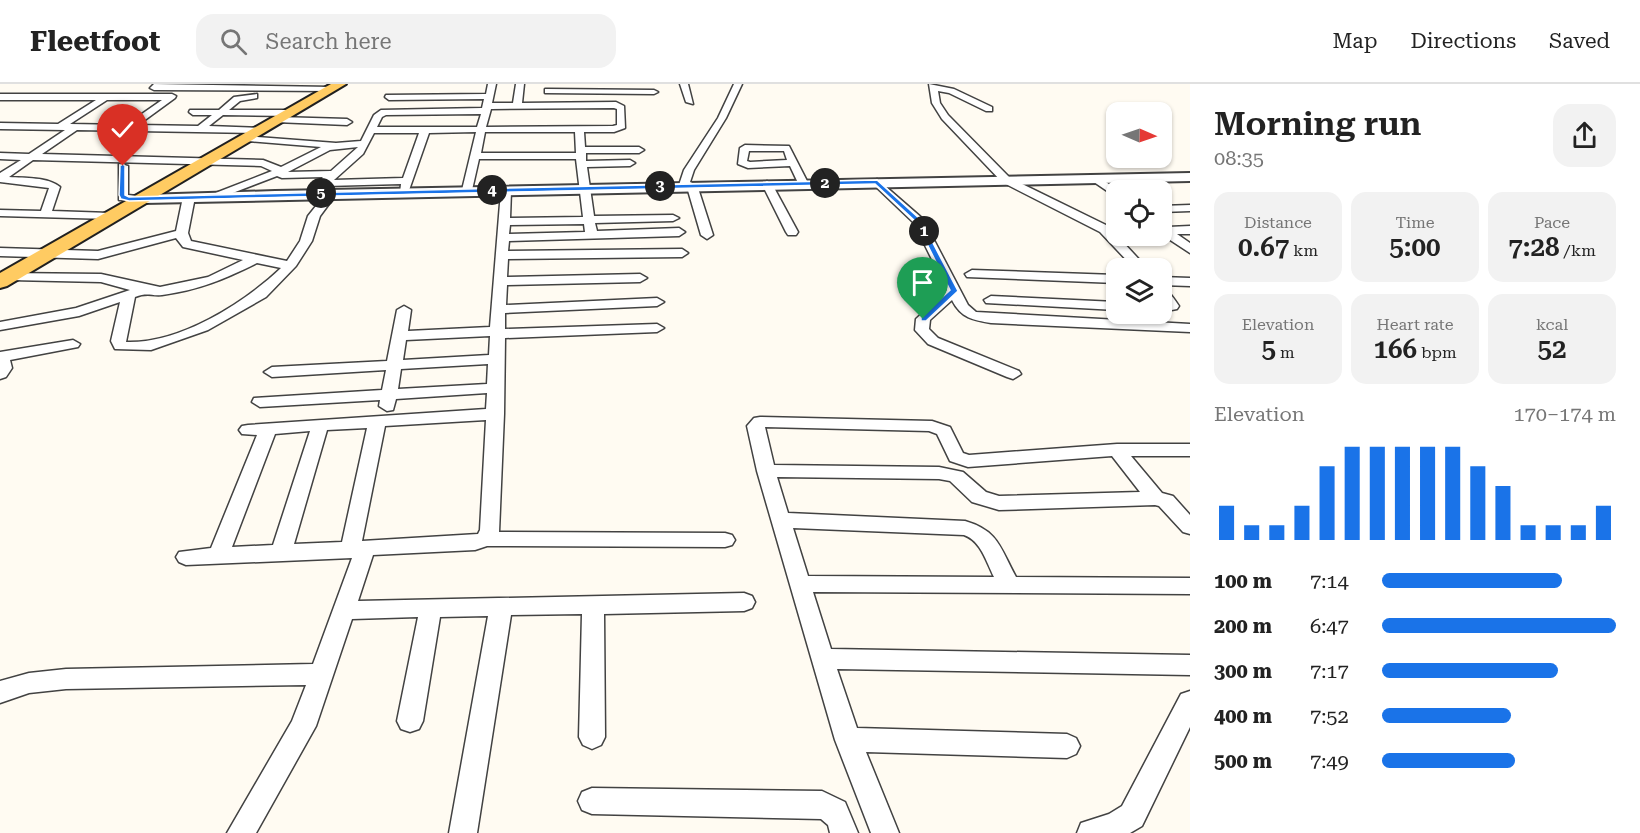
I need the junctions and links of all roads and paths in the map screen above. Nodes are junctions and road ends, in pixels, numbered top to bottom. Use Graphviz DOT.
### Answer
graph roads {
  1 [pos="126,84"];
  2 [pos="159,84"];
  3 [pos="424,84"];
  4 [pos="457,84"];
  5 [pos="492,84"];
  6 [pos="520,84"];
  7 [pos="684,84"];
  8 [pos="738,84"];
  9 [pos="185,86"];
  10 [pos="297,86"];
  11 [pos="933,86"];
  12 [pos="84,88"];
  13 [pos="549,88"];
  14 [pos="576,88"];
  15 [pos="604,88"];
  16 [pos="633,88"];
  17 [pos="653,88"];
  18 [pos="330,90"];
  19 [pos="0,96"];
  20 [pos="70,96"];
  21 [pos="272,96"];
  22 [pos="26,97"];
  23 [pos="106,97"];
  24 [pos="418,97"];
  25 [pos="452,97"];
  26 [pos="389,98"];
  27 [pos="168,99"];
  28 [pos="186,102"];
  29 [pos="200,102"];
  30 [pos="656,102"];
  31 [pos="690,102"];
  32 [pos="487,104"];
  33 [pos="229,105"];
  34 [pos="262,105"];
  35 [pos="584,105"];
  36 [pos="517,106"];
  37 [pos="548,106"];
  38 [pos="3,108"];
  39 [pos="989,109"];
  40 [pos="193,112"];
  41 [pos="221,112"];
  42 [pos="254,112"];
  43 [pos="291,113"];
  44 [pos="347,122"];
  45 [pos="0,126"];
  46 [pos="58,128"];
  47 [pos="74,128"];
  48 [pos="127,129"];
  49 [pos="171,129"];
  50 [pos="200,129"];
  51 [pos="480,129"];
  52 [pos="581,129"];
  53 [pos="371,130"];
  54 [pos="425,130"];
  55 [pos="248,133"];
  56 [pos="546,142"];
  57 [pos="365,143"];
  58 [pos="334,145"];
  59 [pos="639,150"];
  60 [pos="36,155"];
  61 [pos="0,156"];
  62 [pos="474,156"];
  63 [pos="580,157"];
  64 [pos="304,160"];
  65 [pos="351,160"];
  66 [pos="207,162"];
  67 [pos="630,163"];
  68 [pos="793,163"];
  69 [pos="123,166"];
  70 [pos="277,173"];
  71 [pos="334,174"];
  72 [pos="1190,177"];
  73 [pos="1095,178"];
  74 [pos="0,179"];
  75 [pos="1006,180"];
  76 [pos="877,182"];
  77 [pos="803,183"];
  78 [pos="767,184"];
  79 [pos="688,185"];
  80 [pos="405,186"];
  81 [pos="1106,186"];
  82 [pos="328,188"];
  83 [pos="583,188"];
  84 [pos="466,190"];
  85 [pos="506,191"];
  86 [pos="217,196"];
  87 [pos="189,197"];
  88 [pos="144,198"];
  89 [pos="1190,208"];
  90 [pos="1172,209"];
  91 [pos="0,213"];
  92 [pos="45,214"];
  93 [pos="110,216"];
  94 [pos="673,218"];
  95 [pos="589,220"];
  96 [pos="1172,229"];
  97 [pos="1190,230"];
  98 [pos="679,232"];
  99 [pos="792,232"];
  100 [pos="182,233"];
  101 [pos="592,235"];
  102 [pos="707,235"];
  103 [pos="1172,236"];
  104 [pos="503,238"];
  105 [pos="1190,249"];
  106 [pos="0,252"];
  107 [pos="48,253"];
  108 [pos="681,253"];
  109 [pos="595,254"];
  110 [pos="1132,258"];
  111 [pos="254,259"];
  112 [pos="290,266"];
  113 [pos="972,274"];
  114 [pos="640,278"];
  115 [pos="5,279"];
  116 [pos="607,279"];
  117 [pos="1106,279"];
  118 [pos="500,281"];
  119 [pos="1172,281"];
  120 [pos="1190,282"];
  121 [pos="144,290"];
  122 [pos="954,291"];
  123 [pos="129,294"];
  124 [pos="990,300"];
  125 [pos="657,302"];
  126 [pos="611,304"];
  127 [pos="1106,306"];
  128 [pos="499,309"];
  129 [pos="404,310"];
  130 [pos="0,326"];
  131 [pos="657,328"];
  132 [pos="1190,328"];
  133 [pos="616,330"];
  134 [pos="498,333"];
  135 [pos="399,336"];
  136 [pos="73,344"];
  137 [pos="1,357"];
  138 [pos="497,359"];
  139 [pos="394,365"];
  140 [pos="272,372"];
  141 [pos="0,374"];
  142 [pos="1013,374"];
  143 [pos="497,388"];
  144 [pos="389,395"];
  145 [pos="260,402"];
  146 [pos="496,414"];
  147 [pos="380,422"];
  148 [pos="320,426"];
  149 [pos="268,429"];
  150 [pos="248,430"];
  151 [pos="1117,450"];
  152 [pos="1190,450"];
  153 [pos="766,471"];
  154 [pos="1155,498"];
  155 [pos="780,520"];
  156 [pos="1190,527"];
  157 [pos="485,539"];
  158 [pos="725,540"];
  159 [pos="357,550"];
  160 [pos="282,553"];
  161 [pos="219,556"];
  162 [pos="186,557"];
  163 [pos="801,584"];
  164 [pos="1010,586"];
  165 [pos="1190,586"];
  166 [pos="744,602"];
  167 [pos="593,605"];
  168 [pos="501,607"];
  169 [pos="432,608"];
  170 [pos="345,610"];
  171 [pos="822,659"];
  172 [pos="1190,665"];
  173 [pos="322,674"];
  174 [pos="0,692"];
  175 [pos="1190,702"];
  176 [pos="410,721"];
  177 [pos="592,737"];
  178 [pos="848,740"];
  179 [pos="1067,746"];
  180 [pos="592,801"];
  181 [pos="241,833"];
  182 [pos="463,833"];
  183 [pos="844,833"];
  184 [pos="885,833"];
  185 [pos="1091,833"];
  1 -- 23 [label="street"];
  2 -- 9 [label="street"];
  3 -- 24 [label="street"];
  4 -- 25 [label="street"];
  5 -- 32 [label="street"];
  6 -- 36 [label="street"];
  7 -- 31 [label="street"];
  8 -- 79 [label="street"];
  9 -- 10 [label="street"];
  9 -- 27 [label="street"];
  10 -- 18 [label="street"];
  11 -- 39 [label="street"];
  11 -- 75 [label="street"];
  12 -- 20 [label="street"];
  13 -- 14 [label="street"];
  13 -- 37 [label="street"];
  14 -- 15 [label="street"];
  15 -- 16 [label="street"];
  16 -- 17 [label="street"];
  17 -- 30 [label="street"];
  18 -- 21 [label="street"];
  18 -- 43 [label="main road"];
  19 -- 22 [label="street"];
  20 -- 22 [label="street"];
  20 -- 23 [label="street"];
  21 -- 33 [label="street"];
  21 -- 34 [label="street"];
  22 -- 38 [label="street"];
  23 -- 27 [label="street"];
  23 -- 46 [label="street"];
  24 -- 25 [label="street"];
  24 -- 26 [label="street"];
  25 -- 32 [label="street"];
  27 -- 28 [label="street"];
  27 -- 48 [label="street"];
  29 -- 40 [label="street"];
  32 -- 36 [label="street"];
  32 -- 51 [label="street"];
  32 -- 53 [label="street"];
  33 -- 34 [label="street"];
  33 -- 41 [label="street"];
  34 -- 42 [label="street"];
  34 -- 43 [label="street"];
  35 -- 37 [label="street"];
  35 -- 52 [label="street"];
  35 -- 52 [label="street"];
  36 -- 37 [label="street"];
  37 -- 56 [label="street"];
  40 -- 41 [label="street"];
  40 -- 49 [label="street"];
  41 -- 42 [label="street"];
  41 -- 50 [label="street"];
  42 -- 43 [label="street"];
  42 -- 55 [label="street"];
  43 -- 44 [label="street"];
  43 -- 55 [label="main road"];
  45 -- 46 [label="street"];
  46 -- 47 [label="street"];
  47 -- 48 [label="street"];
  47 -- 60 [label="street"];
  48 -- 49 [label="street"];
  49 -- 50 [label="street"];
  50 -- 55 [label="street"];
  51 -- 54 [label="street"];
  51 -- 56 [label="street"];
  51 -- 62 [label="street"];
  52 -- 56 [label="street"];
  52 -- 63 [label="street"];
  53 -- 54 [label="street"];
  53 -- 57 [label="street"];
  54 -- 80 [label="street"];
  55 -- 58 [label="street"];
  55 -- 66 [label="main road"];
  56 -- 62 [label="street"];
  56 -- 63 [label="street"];
  57 -- 58 [label="street"];
  57 -- 65 [label="street"];
  58 -- 64 [label="street"];
  59 -- 63 [label="street"];
  60 -- 61 [label="street"];
  60 -- 66 [label="street"];
  60 -- 74 [label="street"];
  62 -- 84 [label="street"];
  63 -- 67 [label="street"];
  63 -- 83 [label="street"];
  64 -- 65 [label="street"];
  64 -- 70 [label="street"];
  65 -- 71 [label="street"];
  66 -- 70 [label="street"];
  66 -- 88 [label="main road"];
  68 -- 68 [label="street"];
  68 -- 77 [label="street"];
  69 -- 88 [label="street"];
  70 -- 71 [label="street"];
  70 -- 86 [label="street"];
  71 -- 82 [label="street"];
  72 -- 73 [label="street"];
  73 -- 75 [label="street"];
  73 -- 81 [label="street"];
  74 -- 92 [label="street"];
  75 -- 76 [label="street"];
  75 -- 110 [label="street"];
  76 -- 77 [label="street"];
  76 -- 122 [label="street"];
  77 -- 78 [label="street"];
  78 -- 79 [label="street"];
  78 -- 99 [label="street"];
  79 -- 83 [label="street"];
  79 -- 102 [label="street"];
  80 -- 82 [label="street"];
  80 -- 84 [label="street"];
  82 -- 86 [label="street"];
  82 -- 112 [label="street"];
  83 -- 85 [label="street"];
  83 -- 95 [label="street"];
  84 -- 85 [label="street"];
  85 -- 104 [label="street"];
  86 -- 87 [label="street"];
  87 -- 88 [label="street"];
  87 -- 100 [label="street"];
  88 -- 93 [label="main road"];
  89 -- 90 [label="street"];
  91 -- 92 [label="street"];
  92 -- 93 [label="street"];
  93 -- 107 [label="main road"];
  94 -- 95 [label="street"];
  95 -- 101 [label="street"];
  95 -- 104 [label="street"];
  96 -- 97 [label="street"];
  98 -- 101 [label="street"];
  100 -- 107 [label="street"];
  100 -- 111 [label="street"];
  101 -- 104 [label="street"];
  101 -- 109 [label="street"];
  103 -- 105 [label="street"];
  104 -- 109 [label="street"];
  104 -- 118 [label="street"];
  106 -- 107 [label="street"];
  107 -- 115 [label="main road"];
  108 -- 109 [label="street"];
  111 -- 112 [label="street"];
  111 -- 121 [label="street"];
  112 -- 123 [label="street"];
  113 -- 117 [label="street"];
  114 -- 116 [label="street"];
  115 -- 121 [label="street"];
  116 -- 118 [label="street"];
  116 -- 126 [label="street"];
  118 -- 128 [label="street"];
  119 -- 120 [label="street"];
  121 -- 123 [label="street"];
  122 -- 132 [label="street"];
  122 -- 142 [label="street"];
  123 -- 130 [label="street"];
  124 -- 127 [label="street"];
  125 -- 126 [label="street"];
  126 -- 128 [label="street"];
  126 -- 133 [label="street"];
  128 -- 134 [label="street"];
  129 -- 135 [label="street"];
  131 -- 133 [label="street"];
  133 -- 134 [label="street"];
  134 -- 135 [label="street"];
  134 -- 138 [label="street"];
  135 -- 139 [label="street"];
  136 -- 137 [label="street"];
  137 -- 141 [label="street"];
  138 -- 139 [label="street"];
  138 -- 143 [label="street"];
  139 -- 140 [label="street"];
  139 -- 144 [label="street"];
  143 -- 144 [label="street"];
  143 -- 146 [label="street"];
  144 -- 145 [label="street"];
  144 -- 147 [label="street"];
  146 -- 147 [label="street"];
  146 -- 157 [label="street"];
  147 -- 148 [label="street"];
  147 -- 159 [label="street"];
  148 -- 149 [label="street"];
  148 -- 160 [label="street"];
  149 -- 150 [label="street"];
  149 -- 161 [label="street"];
  151 -- 152 [label="street"];
  151 -- 153 [label="street"];
  151 -- 154 [label="street"];
  153 -- 154 [label="street"];
  153 -- 155 [label="street"];
  154 -- 156 [label="street"];
  155 -- 163 [label="street"];
  155 -- 164 [label="street"];
  157 -- 158 [label="street"];
  157 -- 159 [label="street"];
  159 -- 160 [label="street"];
  159 -- 170 [label="street"];
  160 -- 161 [label="street"];
  161 -- 162 [label="street"];
  163 -- 164 [label="street"];
  163 -- 171 [label="street"];
  164 -- 165 [label="street"];
  166 -- 167 [label="street"];
  167 -- 168 [label="street"];
  167 -- 177 [label="street"];
  168 -- 169 [label="street"];
  168 -- 182 [label="street"];
  169 -- 170 [label="street"];
  169 -- 176 [label="street"];
  170 -- 173 [label="street"];
  171 -- 172 [label="street"];
  171 -- 178 [label="street"];
  173 -- 174 [label="street"];
  173 -- 181 [label="street"];
  175 -- 185 [label="street"];
  178 -- 179 [label="street"];
  178 -- 184 [label="street"];
  180 -- 183 [label="street"];
}
